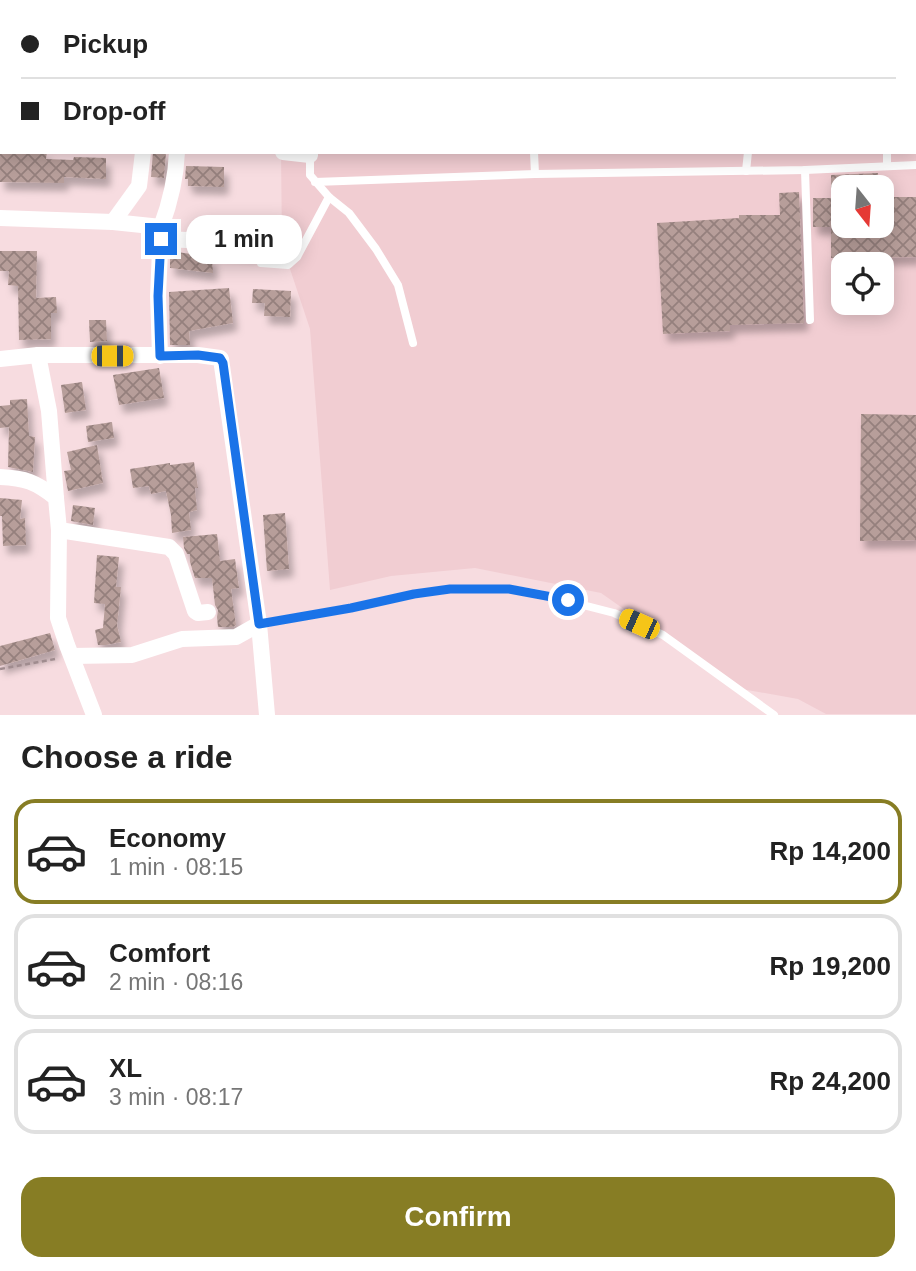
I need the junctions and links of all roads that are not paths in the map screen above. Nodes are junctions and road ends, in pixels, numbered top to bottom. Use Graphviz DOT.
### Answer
graph roads {
  1 [pos="143,154"];
  2 [pos="177,154"];
  3 [pos="310,154"];
  4 [pos="534,154"];
  5 [pos="748,154"];
  6 [pos="887,154"];
  7 [pos="916,165"];
  8 [pos="887,166"];
  9 [pos="805,170"];
  10 [pos="746,171"];
  11 [pos="534,174"];
  12 [pos="314,182"];
  13 [pos="329,197"];
  14 [pos="0,218"];
  15 [pos="113,222"];
  16 [pos="161,233"];
  17 [pos="214,241"];
  18 [pos="261,262"];
  19 [pos="810,320"];
  20 [pos="413,343"];
  21 [pos="38,355"];
  22 [pos="160,356"];
  23 [pos="0,359"];
  24 [pos="0,477"];
  25 [pos="56,498"];
  26 [pos="59,530"];
  27 [pos="208,612"];
  28 [pos="259,624"];
  29 [pos="72,656"];
  30 [pos="94,715"];
  31 [pos="267,715"];
  32 [pos="775,715"];
  1 -- 15 [label="street"];
  2 -- 16 [label="street"];
  3 -- 12 [label="lane"];
  4 -- 11 [label="lane"];
  5 -- 10 [label="lane"];
  6 -- 8 [label="lane"];
  7 -- 8 [label="lane"];
  8 -- 9 [label="lane"];
  9 -- 10 [label="lane"];
  9 -- 19 [label="lane"];
  10 -- 11 [label="lane"];
  11 -- 12 [label="lane"];
  12 -- 13 [label="lane"];
  13 -- 18 [label="lane"];
  13 -- 20 [label="lane"];
  14 -- 15 [label="street"];
  15 -- 16 [label="street"];
  16 -- 17 [label="street"];
  16 -- 22 [label="street"];
  21 -- 22 [label="street"];
  21 -- 23 [label="street"];
  21 -- 25 [label="street"];
  22 -- 28 [label="street"];
  24 -- 25 [label="street"];
  25 -- 26 [label="street"];
  26 -- 27 [label="street"];
  26 -- 29 [label="street"];
  28 -- 29 [label="street"];
  28 -- 31 [label="street"];
  28 -- 32 [label="lane"];
  29 -- 30 [label="street"];
}
